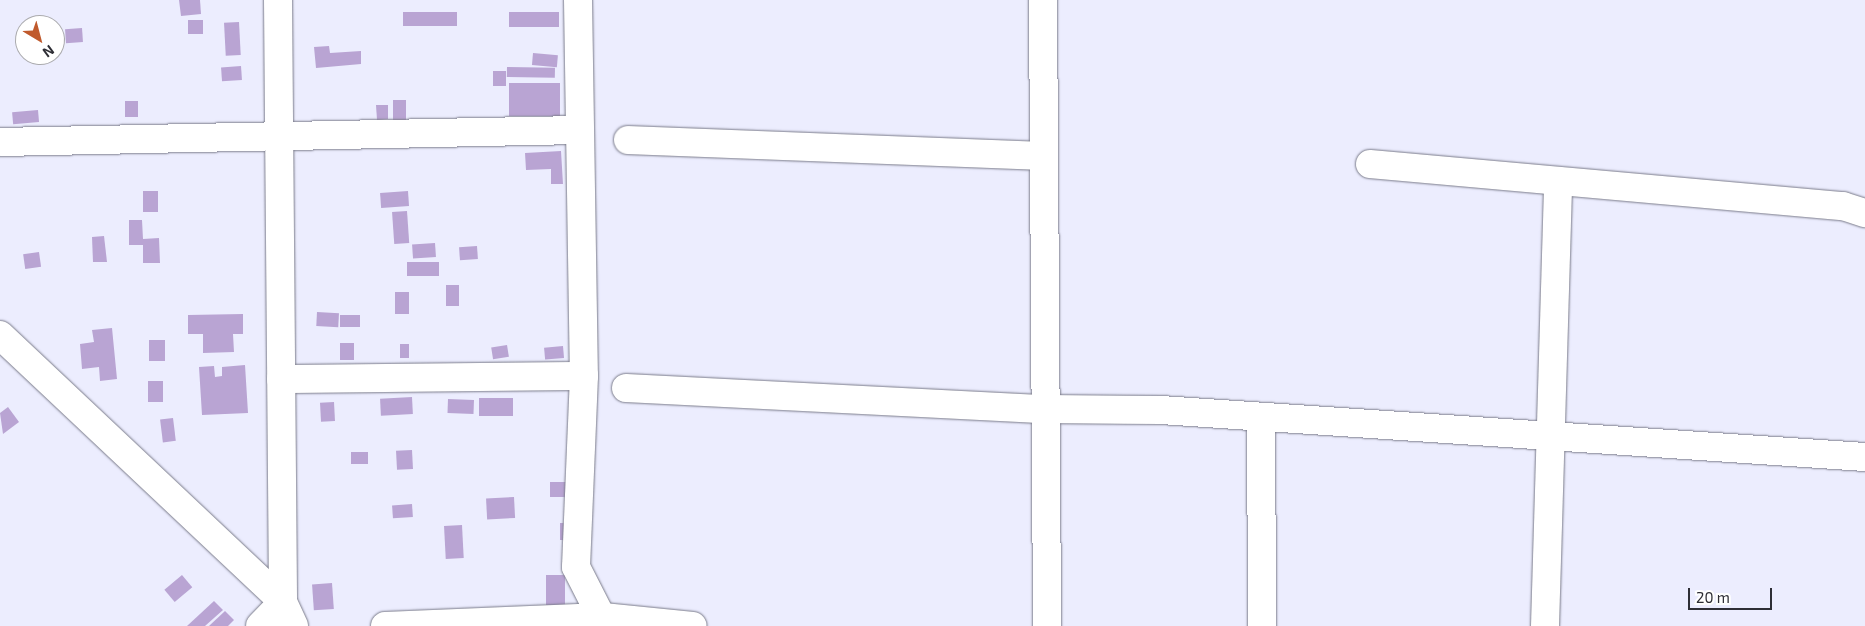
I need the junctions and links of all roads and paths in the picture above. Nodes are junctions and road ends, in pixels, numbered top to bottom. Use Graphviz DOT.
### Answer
graph roads {
  1 [pos="278,0"];
  2 [pos="578,0"];
  3 [pos="1043,0"];
  4 [pos="580,130"];
  5 [pos="279,136"];
  6 [pos="628,140"];
  7 [pos="0,142"];
  8 [pos="1043,156"];
  9 [pos="1370,164"];
  10 [pos="1558,181"];
  11 [pos="1865,212"];
  12 [pos="0,335"];
  13 [pos="584,376"];
  14 [pos="281,379"];
  15 [pos="626,388"];
  16 [pos="1044,409"];
  17 [pos="1261,417"];
  18 [pos="1551,436"];
  19 [pos="1865,457"];
  20 [pos="288,614"];
  21 [pos="604,622"];
  22 [pos="260,626"];
  23 [pos="385,626"];
  24 [pos="693,626"];
  25 [pos="1047,626"];
  26 [pos="1262,626"];
  27 [pos="1545,626"];
  1 -- 5 [label="street"];
  2 -- 4 [label="street"];
  3 -- 8 [label="street"];
  4 -- 5 [label="street"];
  4 -- 13 [label="street"];
  5 -- 7 [label="street"];
  5 -- 14 [label="street"];
  6 -- 8 [label="street"];
  8 -- 16 [label="street"];
  9 -- 10 [label="street"];
  10 -- 11 [label="street"];
  10 -- 18 [label="street"];
  12 -- 20 [label="street"];
  13 -- 14 [label="street"];
  13 -- 21 [label="street"];
  14 -- 20 [label="street"];
  15 -- 16 [label="street"];
  16 -- 17 [label="street"];
  16 -- 25 [label="street"];
  17 -- 18 [label="street"];
  17 -- 26 [label="street"];
  18 -- 19 [label="street"];
  18 -- 27 [label="street"];
  20 -- 22 [label="street"];
  21 -- 23 [label="street"];
  21 -- 24 [label="street"];
}
